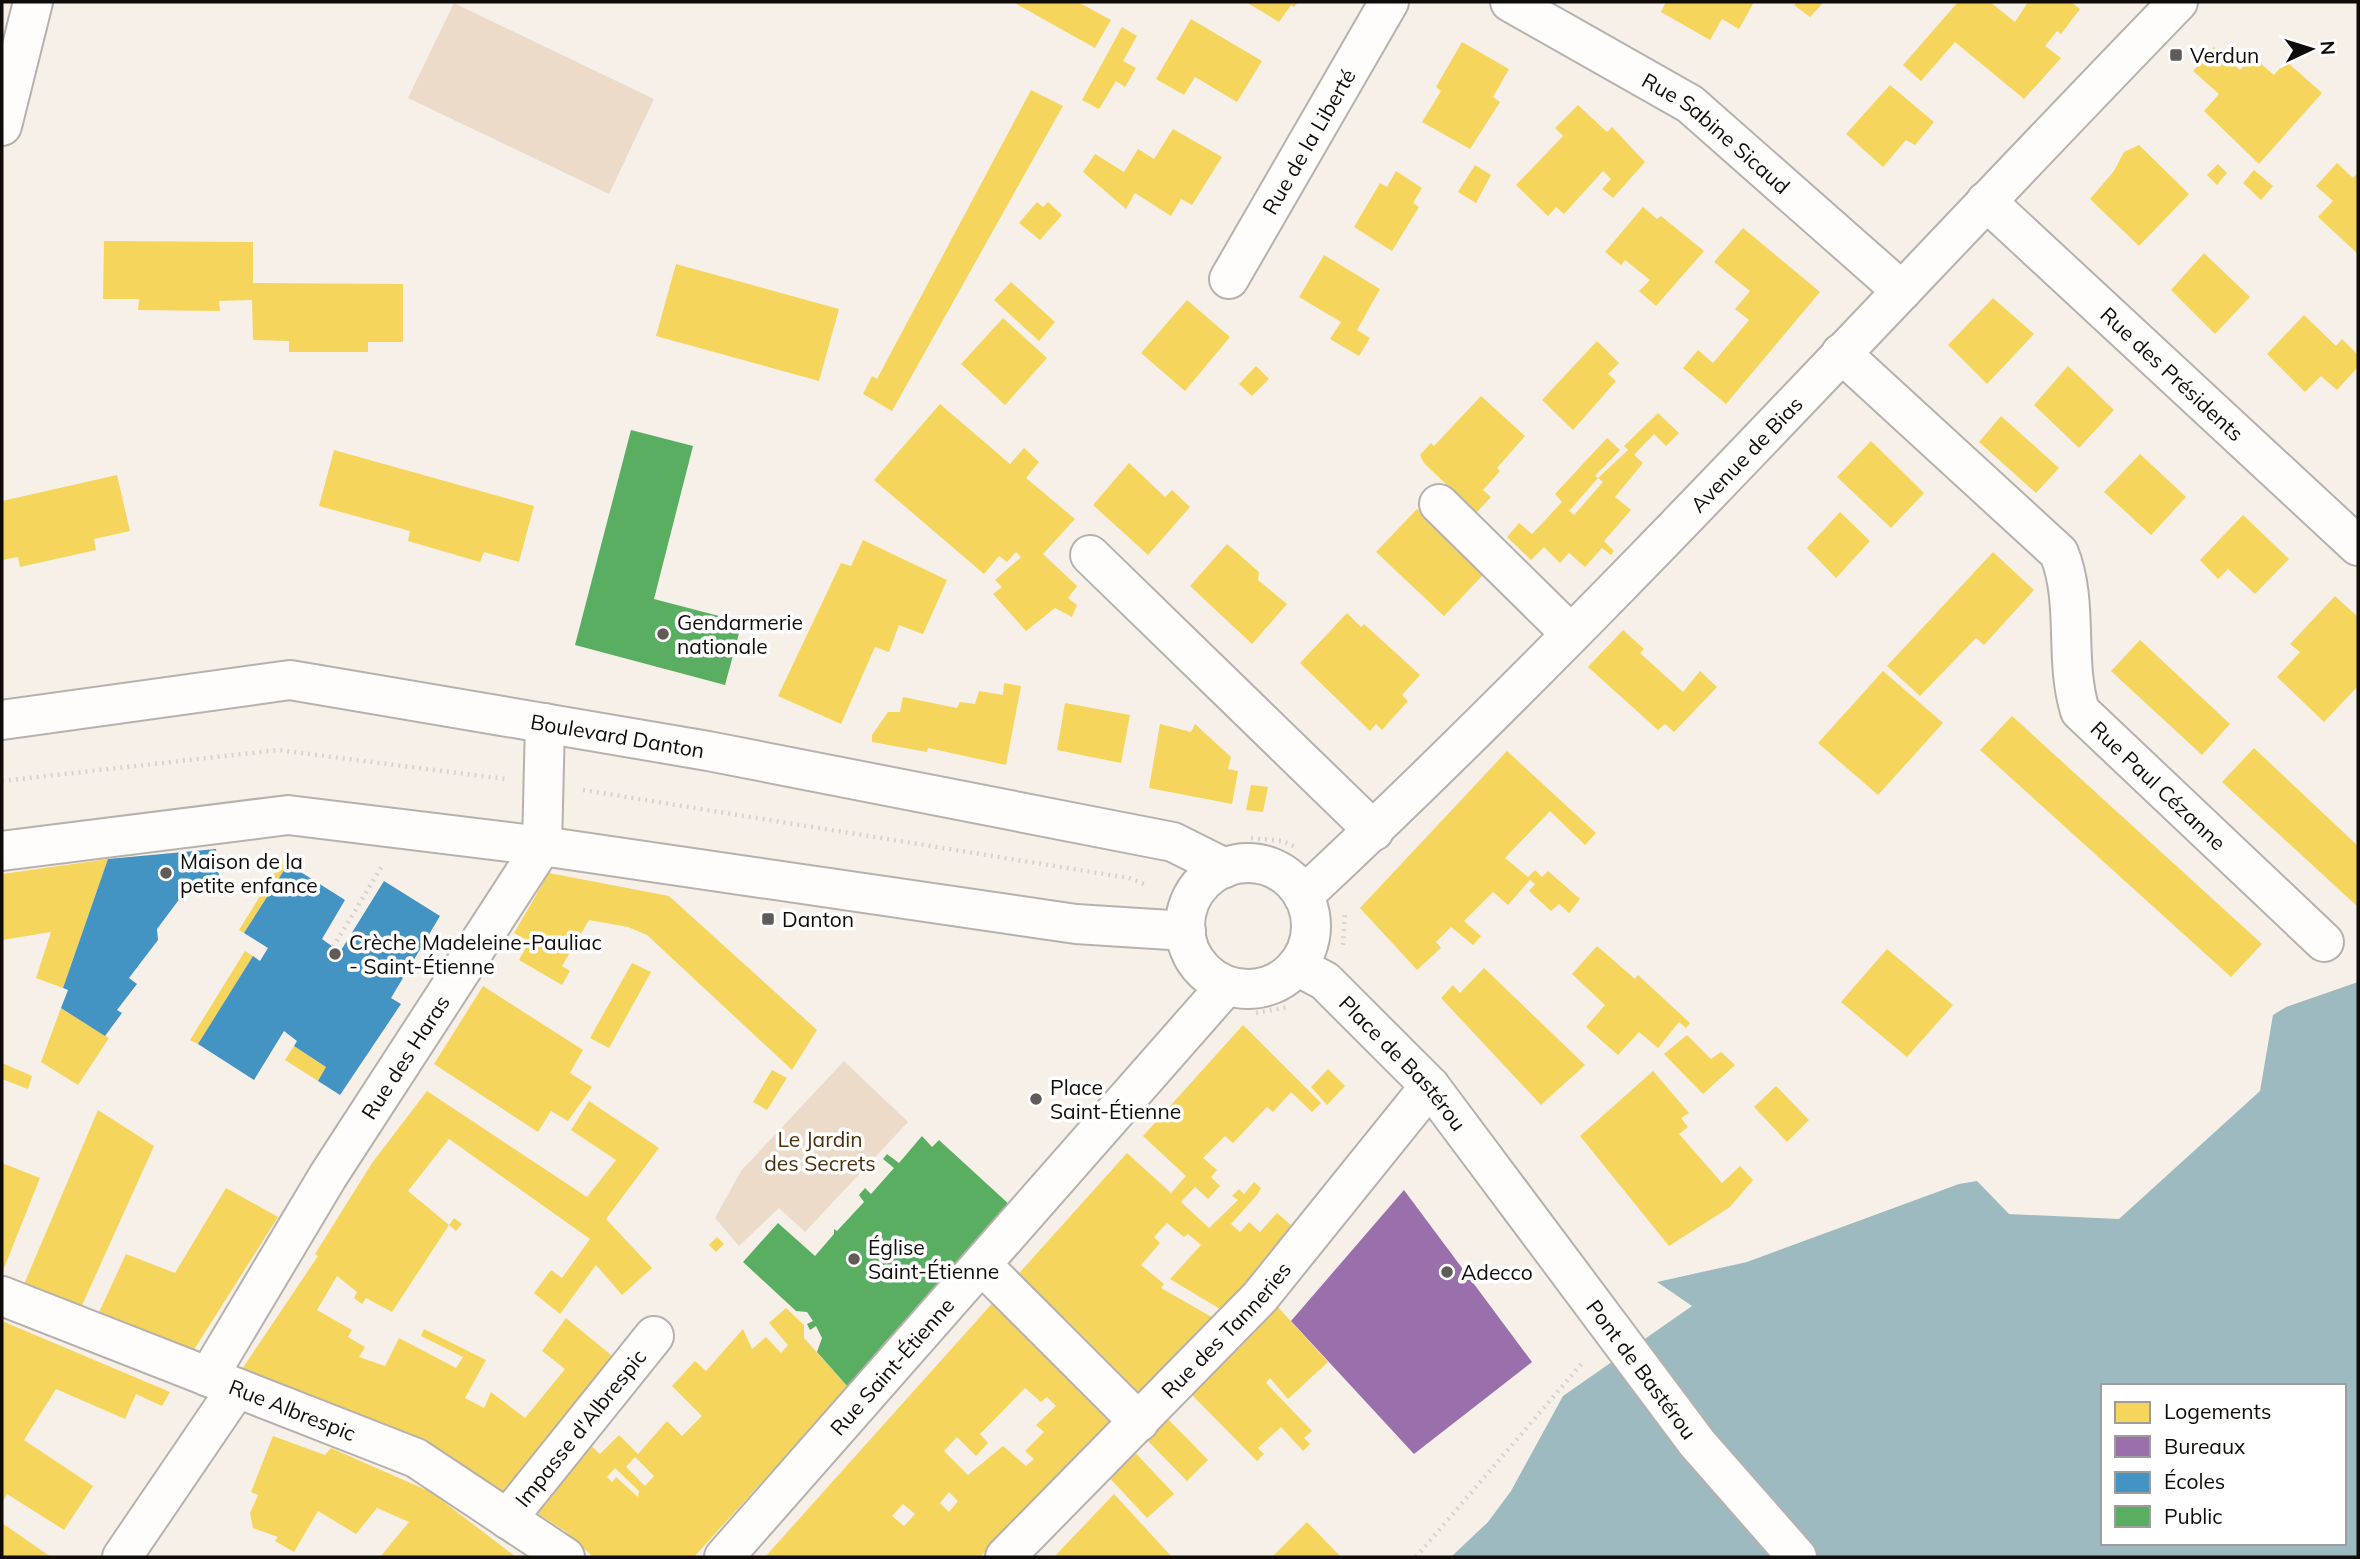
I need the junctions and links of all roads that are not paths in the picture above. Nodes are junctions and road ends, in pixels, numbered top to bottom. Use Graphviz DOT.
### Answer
graph roads {
  1 [pos="33,2"];
  2 [pos="1389,2"];
  3 [pos="1510,2"];
  4 [pos="2178,2"];
  5 [pos="2,127"];
  6 [pos="1986,201"];
  7 [pos="1229,279"];
  8 [pos="1902,291"];
  9 [pos="1841,353"];
  10 [pos="1439,504"];
  11 [pos="2358,546"];
  12 [pos="1090,555"];
  13 [pos="1571,634"];
  14 [pos="2,720"];
  15 [pos="545,723"];
  16 [pos="1374,831"];
  17 [pos="542,846"];
  18 [pos="2,851"];
  19 [pos="1214,862"];
  20 [pos="1316,885"];
  21 [pos="1177,919"];
  22 [pos="2324,942"];
  23 [pos="1311,974"];
  24 [pos="1220,994"];
  25 [pos="1430,1086"];
  26 [pos="1495,1175"];
  27 [pos="982,1265"];
  28 [pos="2,1296"];
  29 [pos="654,1336"];
  30 [pos="223,1382"];
  31 [pos="1139,1422"];
  32 [pos="507,1519"];
  33 [pos="122,1557"];
  34 [pos="565,1557"];
  35 [pos="724,1557"];
  36 [pos="1005,1557"];
  37 [pos="1797,1557"];
  1 -- 5 [label="street"];
  2 -- 7 [label="street, Rue de la Liberté"];
  3 -- 8 [label="street, Rue Sabine Sicaud"];
  4 -- 6 [label="street, Avenue de Bias"];
  6 -- 8 [label="street, Avenue de Bias"];
  6 -- 11 [label="street, Rue des Présidents"];
  8 -- 9 [label="street, Avenue de Bias"];
  9 -- 13 [label="street, Avenue de Bias"];
  9 -- 22 [label="street, Rue Paul Cézanne"];
  10 -- 13 [label="street"];
  12 -- 16 [label="street"];
  13 -- 16 [label="street, Avenue de Bias"];
  14 -- 15 [label="street, Boulevard Danton"];
  15 -- 17 [label="street"];
  15 -- 19 [label="street, Boulevard Danton"];
  16 -- 20 [label="street, Avenue de Bias"];
  17 -- 18 [label="street"];
  17 -- 21 [label="street"];
  17 -- 30 [label="street, Rue des Haras"];
  19 -- 20 [label="street"];
  19 -- 21 [label="street"];
  20 -- 23 [label="street"];
  21 -- 24 [label="street"];
  23 -- 24 [label="street"];
  23 -- 25 [label="street, Place de Bastérou"];
  24 -- 27 [label="street, Rue Saint-Étienne"];
  25 -- 26 [label="street, Place de Bastérou"];
  25 -- 31 [label="street, Rue des Tanneries"];
  26 -- 37 [label="street, Pont de Bastérou"];
  27 -- 31 [label="street"];
  27 -- 35 [label="street, Rue Saint-Étienne"];
  28 -- 30 [label="street, Rue Albrespic"];
  29 -- 32 [label="street, Impasse d'Albrespic"];
  30 -- 32 [label="street, Rue Albrespic"];
  30 -- 33 [label="street, Rue des Haras"];
  31 -- 36 [label="street, Rue des Tanneries"];
  32 -- 34 [label="street, Rue Albrespic"];
}
